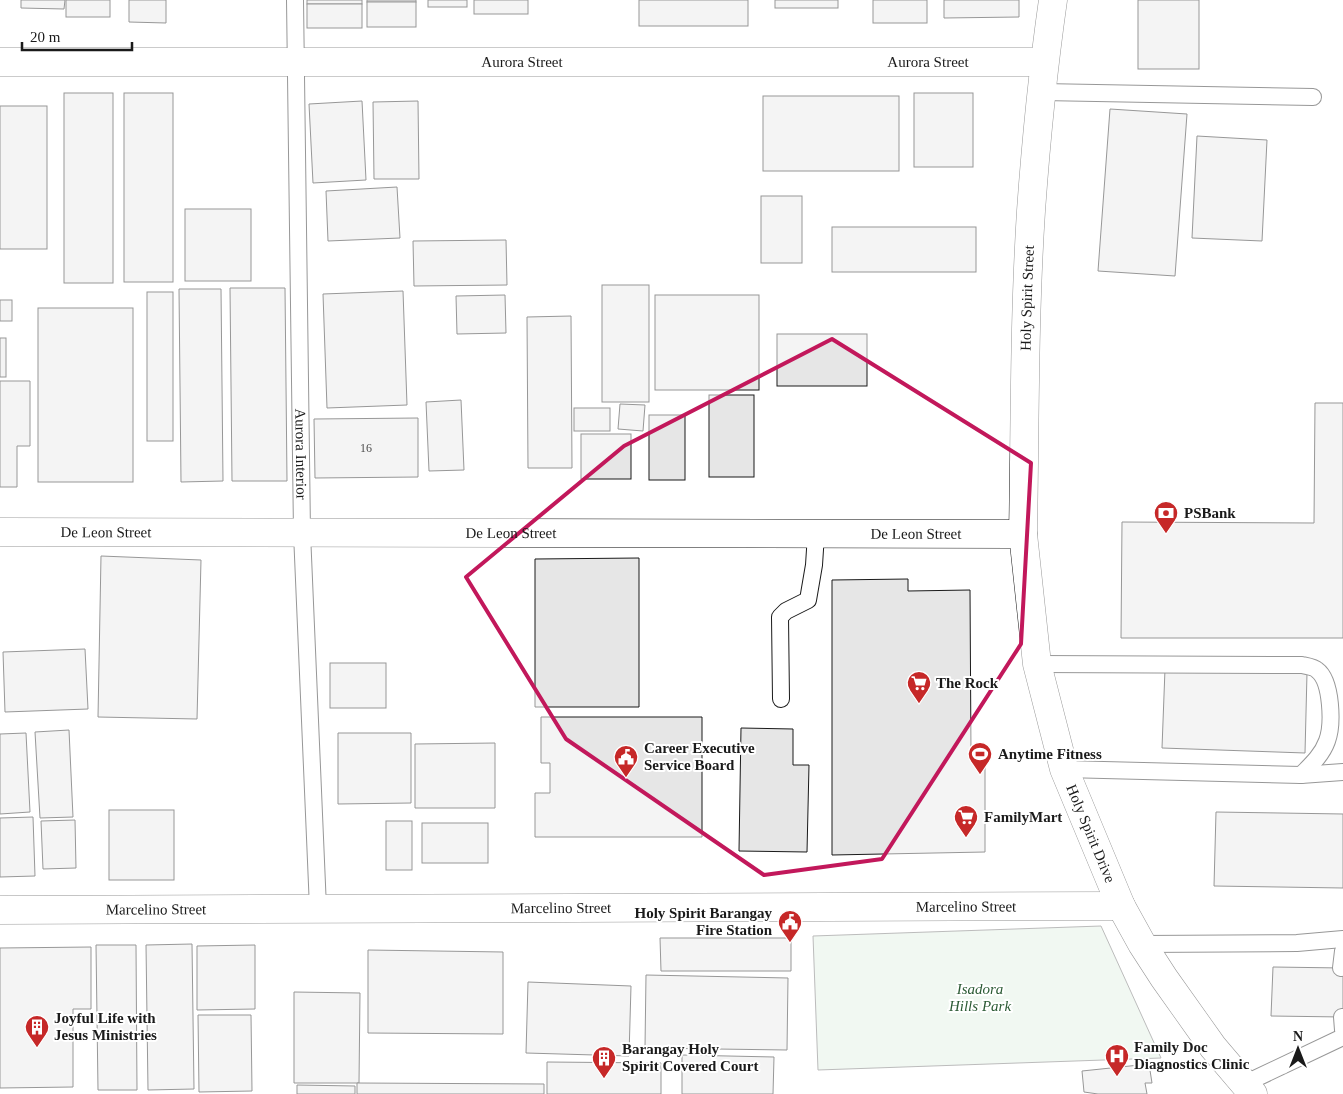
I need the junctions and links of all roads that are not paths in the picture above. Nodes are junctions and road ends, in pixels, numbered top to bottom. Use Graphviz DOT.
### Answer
graph roads {
  1 [pos="295,0"];
  2 [pos="1053,0"];
  3 [pos="296,61"];
  4 [pos="0,62"];
  5 [pos="1044,62"];
  6 [pos="1042,92"];
  7 [pos="1313,97"];
  8 [pos="0,532"];
  9 [pos="302,533"];
  10 [pos="816,534"];
  11 [pos="1022,534"];
  12 [pos="1037,664"];
  13 [pos="781,699"];
  14 [pos="1064,769"];
  15 [pos="1343,772"];
  16 [pos="1301,775"];
  17 [pos="1122,906"];
  18 [pos="318,908"];
  19 [pos="0,910"];
  20 [pos="1343,939"];
  21 [pos="1142,944"];
  22 [pos="1343,951"];
  23 [pos="1341,968"];
  24 [pos="1343,1036"];
  25 [pos="1248,1089"];
  1 -- 3 [label="lane, Aurora Interior"];
  2 -- 5 [label="street, Holy Spirit Street"];
  3 -- 4 [label="street, Aurora Street"];
  3 -- 5 [label="street, Aurora Street"];
  3 -- 9 [label="lane, Aurora Interior"];
  5 -- 6 [label="street, Holy Spirit Street"];
  6 -- 7 [label="lane"];
  6 -- 11 [label="street, Holy Spirit Street"];
  8 -- 9 [label="street, De Leon Street"];
  9 -- 10 [label="street, De Leon Street"];
  9 -- 18 [label="lane, Aurora Interior"];
  10 -- 11 [label="street, De Leon Street"];
  10 -- 13 [label="lane"];
  11 -- 12 [label="street, Holy Spirit Drive"];
  12 -- 14 [label="street, Holy Spirit Drive"];
  12 -- 16 [label="lane"];
  14 -- 16 [label="lane"];
  14 -- 17 [label="street, Holy Spirit Drive"];
  15 -- 16 [label="lane"];
  17 -- 18 [label="street, Marcelino Street"];
  17 -- 21 [label="street, Holy Spirit Drive"];
  18 -- 19 [label="street, Marcelino Street"];
  20 -- 21 [label="lane"];
  21 -- 25 [label="street, Holy Spirit Drive"];
  22 -- 23 [label="lane"];
  24 -- 25 [label="lane"];
}
